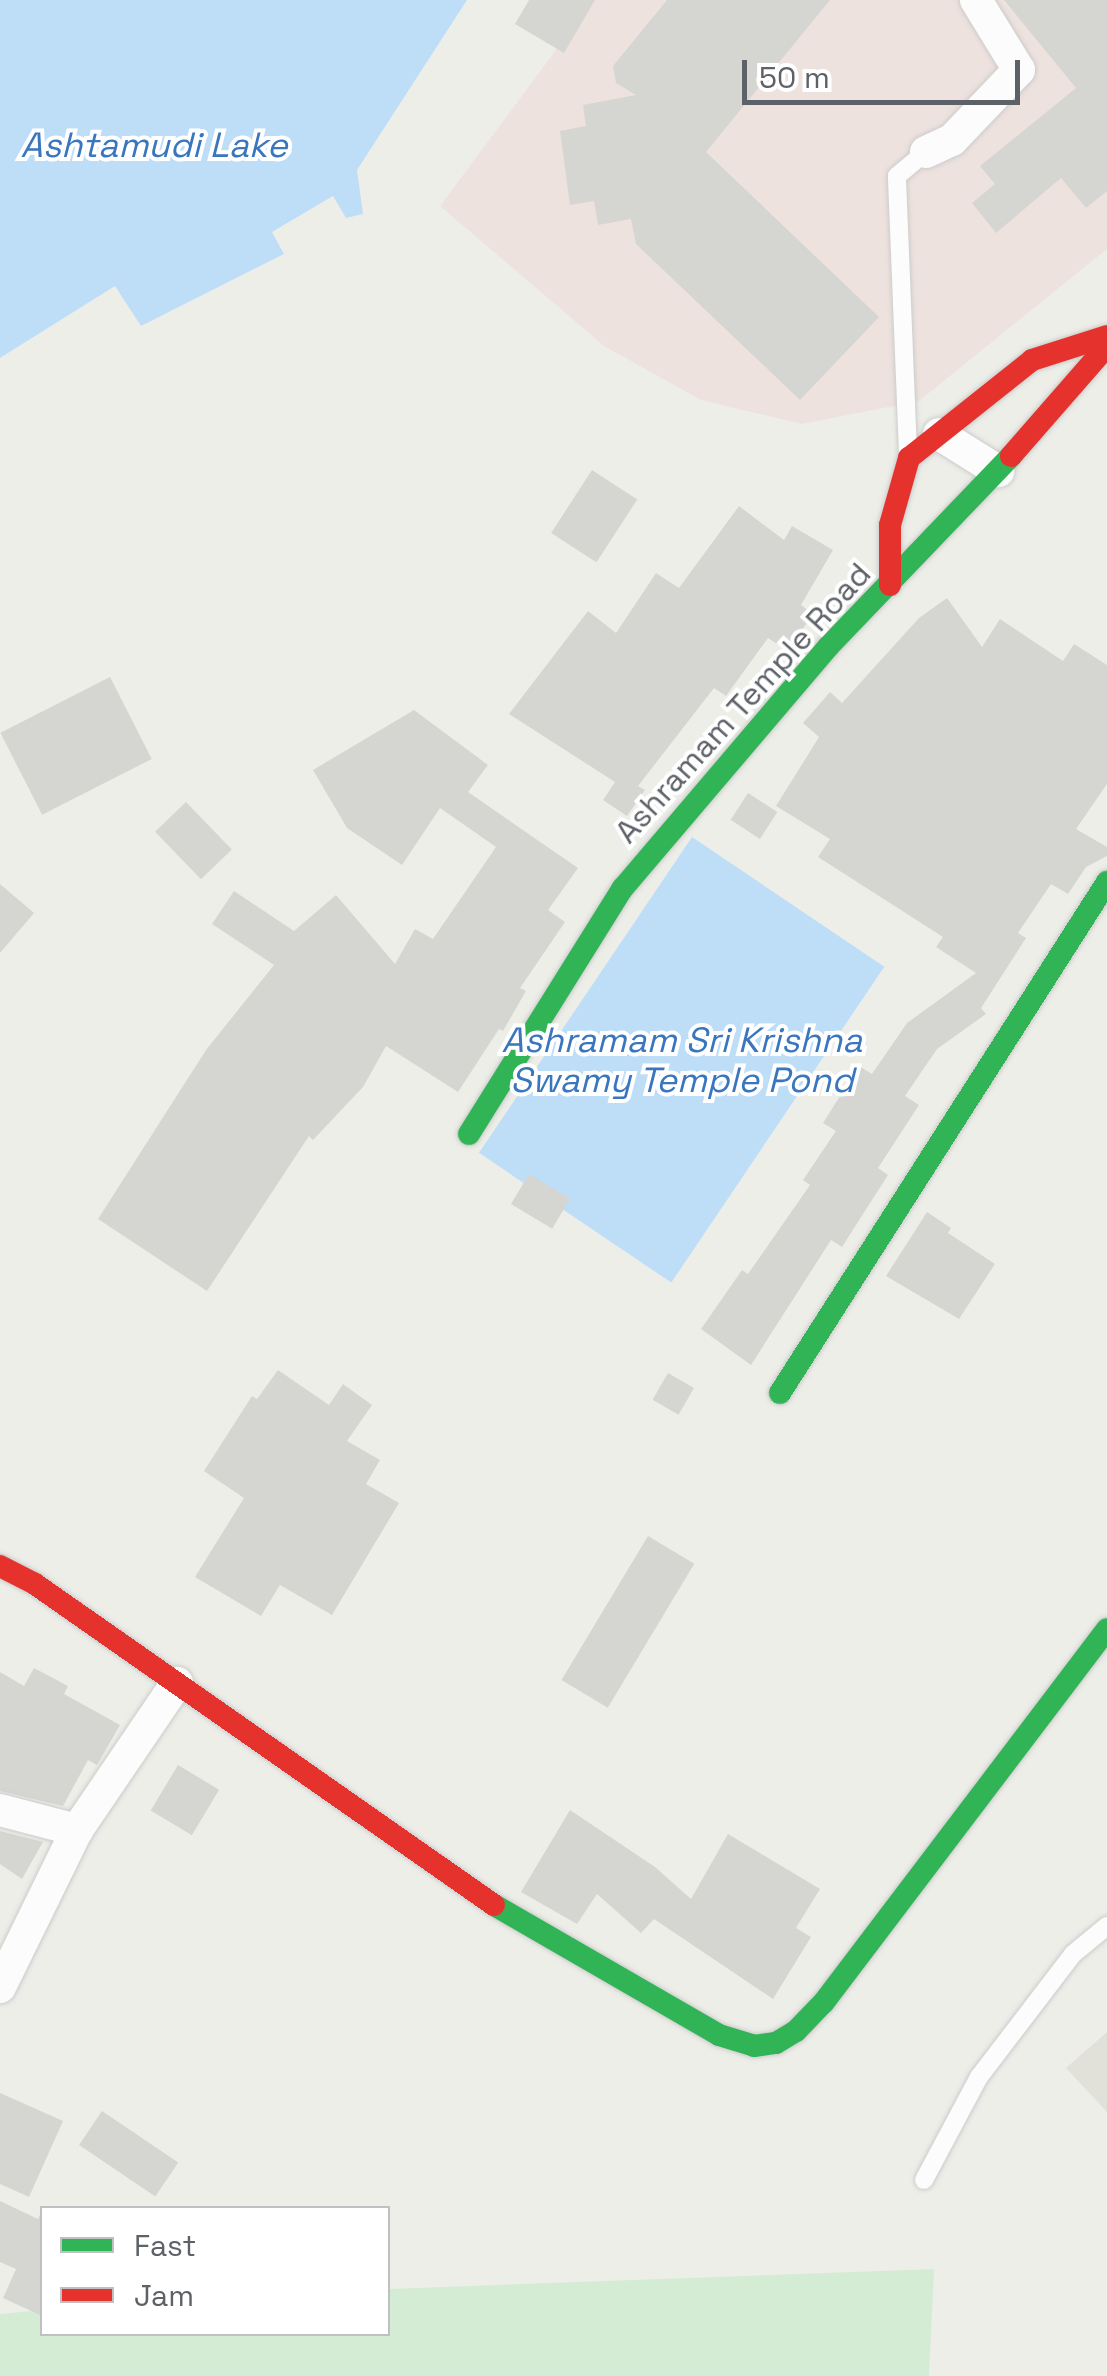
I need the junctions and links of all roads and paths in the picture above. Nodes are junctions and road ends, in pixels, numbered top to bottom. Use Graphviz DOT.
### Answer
graph roads {
  1 [pos="976,0"];
  2 [pos="926,152"];
  3 [pos="1107,336"];
  4 [pos="1107,346"];
  5 [pos="939,434"];
  6 [pos="908,458"];
  7 [pos="998,471"];
  8 [pos="890,585"];
  9 [pos="1107,882"];
  10 [pos="469,1134"];
  11 [pos="780,1393"];
  12 [pos="0,1566"];
  13 [pos="1107,1629"];
  14 [pos="177,1682"];
  15 [pos="0,1810"];
  16 [pos="76,1830"];
  17 [pos="1107,1926"];
  18 [pos="0,1987"];
  19 [pos="924,2180"];
  1 -- 2 [label="street"];
  2 -- 6 [label="lane"];
  3 -- 5 [label="street"];
  4 -- 7 [label="street, Ashramam Temple Road"];
  5 -- 6 [label="street"];
  5 -- 7 [label="street"];
  6 -- 8 [label="street"];
  7 -- 8 [label="street, Ashramam Temple Road"];
  8 -- 10 [label="street, Ashramam Temple Road"];
  9 -- 11 [label="street"];
  12 -- 14 [label="street"];
  13 -- 14 [label="street"];
  14 -- 16 [label="street"];
  15 -- 16 [label="street"];
  16 -- 18 [label="street"];
  17 -- 19 [label="lane"];
}
